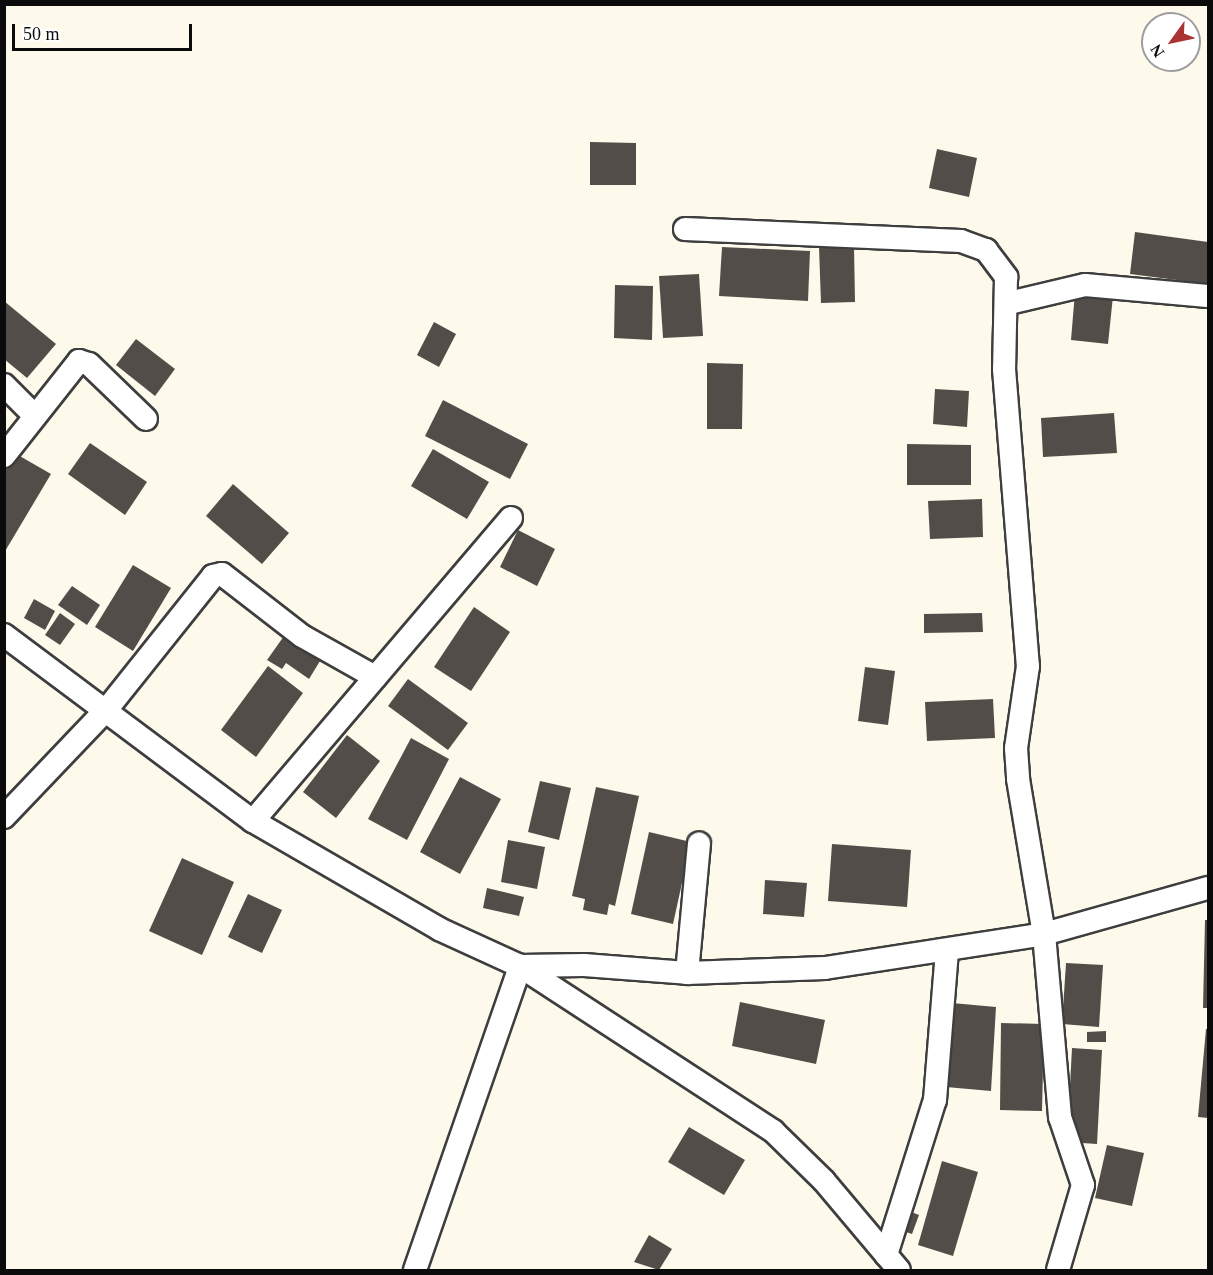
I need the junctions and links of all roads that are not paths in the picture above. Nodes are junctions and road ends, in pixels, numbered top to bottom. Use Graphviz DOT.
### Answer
graph roads {
  1 [pos="685,229"];
  2 [pos="1209,296"];
  3 [pos="1009,303"];
  4 [pos="4,385"];
  5 [pos="34,415"];
  6 [pos="146,419"];
  7 [pos="4,456"];
  8 [pos="511,518"];
  9 [pos="4,635"];
  10 [pos="375,677"];
  11 [pos="107,709"];
  12 [pos="4,817"];
  13 [pos="253,821"];
  14 [pos="699,844"];
  15 [pos="1209,888"];
  16 [pos="1044,934"];
  17 [pos="947,951"];
  18 [pos="520,966"];
  19 [pos="687,973"];
  20 [pos="893,1263"];
  21 [pos="416,1270"];
  22 [pos="1058,1270"];
  1 -- 3 [label="street"];
  2 -- 3 [label="street"];
  3 -- 16 [label="street"];
  4 -- 5 [label="street"];
  5 -- 6 [label="street"];
  5 -- 7 [label="street"];
  8 -- 10 [label="street"];
  9 -- 11 [label="street"];
  10 -- 11 [label="street"];
  10 -- 13 [label="street"];
  11 -- 12 [label="street"];
  11 -- 13 [label="street"];
  13 -- 18 [label="street"];
  14 -- 19 [label="street"];
  15 -- 16 [label="street"];
  16 -- 17 [label="street"];
  16 -- 22 [label="street"];
  17 -- 19 [label="street"];
  17 -- 20 [label="street"];
  18 -- 19 [label="street"];
  18 -- 20 [label="street"];
  18 -- 21 [label="street"];
}
